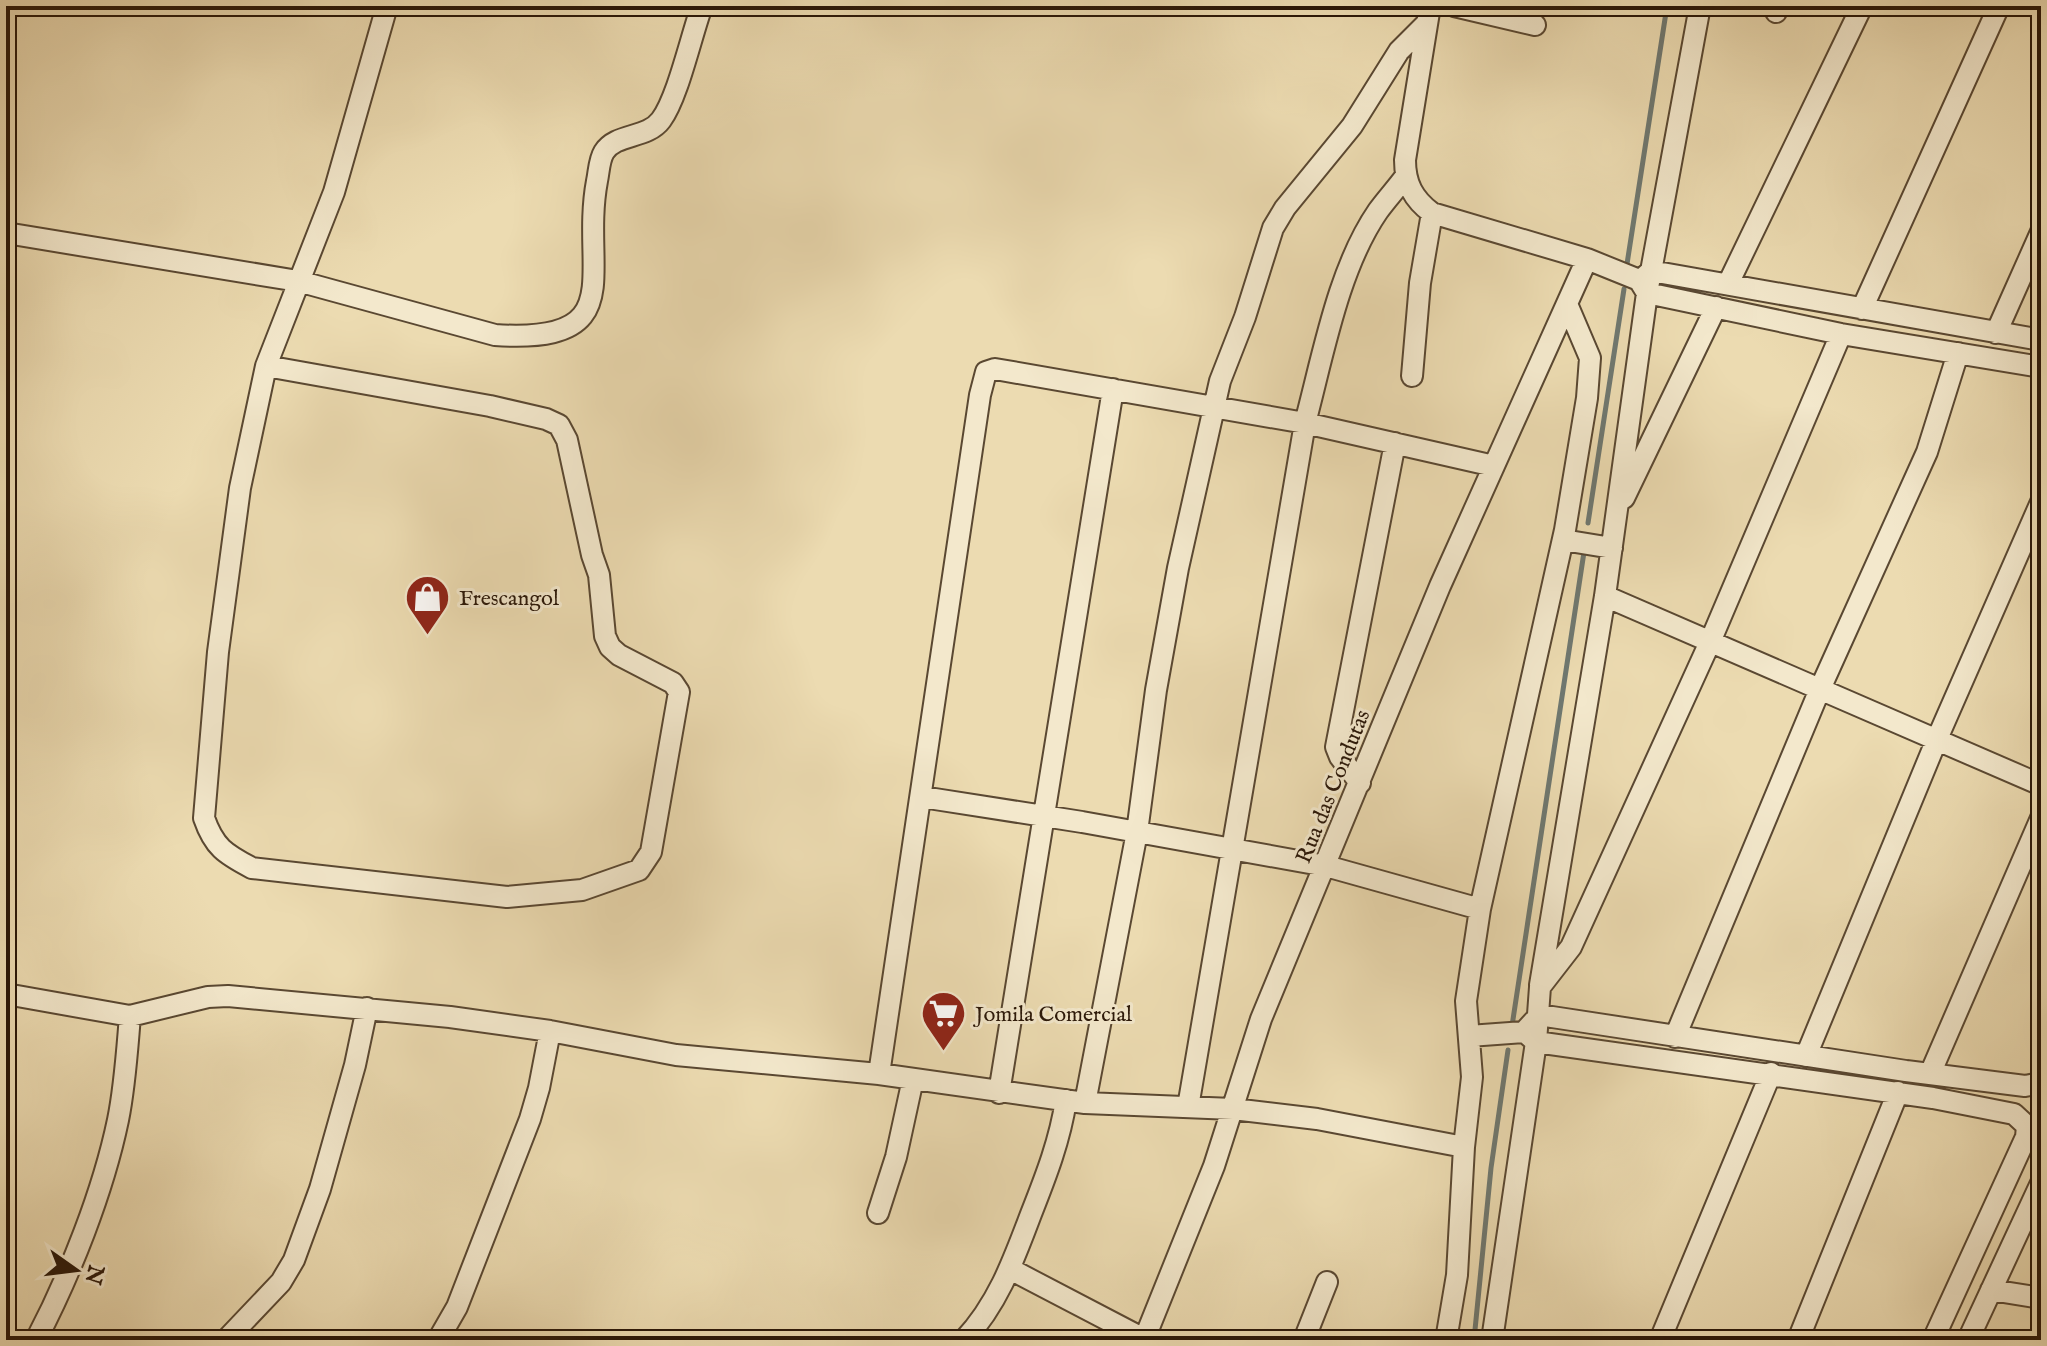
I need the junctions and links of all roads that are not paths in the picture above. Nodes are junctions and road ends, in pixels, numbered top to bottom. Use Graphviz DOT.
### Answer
graph roads {
  1 [pos="387,6"];
  2 [pos="702,6"];
  3 [pos="1454,6"];
  4 [pos="1700,6"];
  5 [pos="1862,6"];
  6 [pos="1999,6"];
  7 [pos="1428,15"];
  8 [pos="1535,25"];
  9 [pos="1405,177"];
  10 [pos="1432,213"];
  11 [pos="2041,232"];
  12 [pos="6,233"];
  13 [pos="1587,259"];
  14 [pos="298,281"];
  15 [pos="1646,281"];
  16 [pos="1728,284"];
  17 [pos="1567,304"];
  18 [pos="1716,307"];
  19 [pos="1862,309"];
  20 [pos="1996,333"];
  21 [pos="1841,334"];
  22 [pos="2041,340"];
  23 [pos="1958,353"];
  24 [pos="266,366"];
  25 [pos="2041,367"];
  26 [pos="1412,376"];
  27 [pos="1113,389"];
  28 [pos="1212,407"];
  29 [pos="1305,423"];
  30 [pos="1395,443"];
  31 [pos="1494,466"];
  32 [pos="2041,502"];
  33 [pos="1616,516"];
  34 [pos="1563,540"];
  35 [pos="1612,548"];
  36 [pos="1605,596"];
  37 [pos="1710,642"];
  38 [pos="1820,689"];
  39 [pos="1937,739"];
  40 [pos="1360,783"];
  41 [pos="2041,785"];
  42 [pos="922,797"];
  43 [pos="1044,815"];
  44 [pos="2041,818"];
  45 [pos="1137,832"];
  46 [pos="1233,849"];
  47 [pos="1326,866"];
  48 [pos="1480,909"];
  49 [pos="1540,987"];
  50 [pos="6,994"];
  51 [pos="367,1008"];
  52 [pos="1539,1015"];
  53 [pos="130,1016"];
  54 [pos="550,1031"];
  55 [pos="1469,1036"];
  56 [pos="1530,1037"];
  57 [pos="1675,1037"];
  58 [pos="1806,1056"];
  59 [pos="1771,1073"];
  60 [pos="879,1074"];
  61 [pos="1930,1074"];
  62 [pos="913,1079"];
  63 [pos="2040,1084"];
  64 [pos="1898,1092"];
  65 [pos="999,1093"];
  66 [pos="1075,1102"];
  67 [pos="1188,1107"];
  68 [pos="1233,1109"];
  69 [pos="2034,1132"];
  70 [pos="1464,1147"];
  71 [pos="2041,1183"];
  72 [pos="878,1213"];
  73 [pos="1010,1269"];
  74 [pos="1327,1282"];
  75 [pos="1991,1290"];
  76 [pos="2041,1298"];
  77 [pos="1144,1339"];
  78 [pos="36,1340"];
  79 [pos="226,1340"];
  80 [pos="438,1340"];
  81 [pos="964,1340"];
  82 [pos="1304,1340"];
  83 [pos="1446,1340"];
  84 [pos="1492,1340"];
  85 [pos="1660,1340"];
  86 [pos="1798,1340"];
  87 [pos="1933,1340"];
  88 [pos="1968,1340"];
  1 -- 14 [label="street"];
  2 -- 14 [label="street"];
  3 -- 8 [label="street"];
  4 -- 15 [label="street"];
  5 -- 16 [label="street"];
  6 -- 19 [label="street"];
  7 -- 9 [label="street"];
  7 -- 28 [label="street"];
  9 -- 10 [label="street"];
  9 -- 29 [label="street"];
  10 -- 13 [label="street"];
  10 -- 26 [label="street"];
  11 -- 20 [label="street"];
  12 -- 14 [label="street"];
  13 -- 15 [label="street"];
  13 -- 17 [label="street, Rua das Condutas"];
  14 -- 24 [label="street"];
  15 -- 16 [label="street"];
  15 -- 18 [label="street"];
  15 -- 33 [label="street"];
  16 -- 19 [label="street"];
  17 -- 31 [label="street, Rua das Condutas"];
  17 -- 34 [label="street"];
  18 -- 21 [label="street"];
  18 -- 33 [label="street"];
  19 -- 20 [label="street"];
  20 -- 22 [label="street"];
  21 -- 23 [label="street"];
  21 -- 37 [label="street"];
  23 -- 25 [label="street"];
  23 -- 38 [label="street"];
  24 -- 24 [label="street"];
  27 -- 28 [label="street"];
  27 -- 42 [label="street"];
  27 -- 43 [label="street"];
  28 -- 29 [label="street"];
  28 -- 45 [label="street"];
  29 -- 30 [label="street"];
  29 -- 46 [label="street"];
  30 -- 31 [label="street"];
  30 -- 40 [label="street"];
  31 -- 40 [label="street, Rua das Condutas"];
  32 -- 39 [label="street"];
  33 -- 35 [label="street"];
  34 -- 35 [label="street"];
  34 -- 48 [label="street"];
  35 -- 36 [label="street"];
  36 -- 37 [label="street"];
  36 -- 49 [label="street"];
  37 -- 38 [label="street"];
  37 -- 49 [label="street"];
  38 -- 39 [label="street"];
  38 -- 57 [label="street"];
  39 -- 41 [label="street"];
  39 -- 58 [label="street"];
  40 -- 47 [label="street, Rua das Condutas"];
  42 -- 43 [label="street"];
  42 -- 60 [label="street"];
  43 -- 45 [label="street"];
  43 -- 65 [label="street"];
  44 -- 61 [label="street"];
  45 -- 46 [label="street"];
  45 -- 66 [label="street"];
  46 -- 47 [label="street"];
  46 -- 67 [label="street"];
  47 -- 48 [label="street"];
  47 -- 68 [label="street, Rua das Condutas"];
  48 -- 55 [label="street"];
  49 -- 52 [label="street"];
  50 -- 53 [label="street"];
  51 -- 53 [label="street"];
  51 -- 54 [label="street"];
  51 -- 79 [label="street"];
  52 -- 56 [label="street"];
  52 -- 57 [label="street"];
  53 -- 78 [label="street"];
  54 -- 60 [label="street"];
  54 -- 80 [label="street"];
  55 -- 56 [label="street"];
  55 -- 70 [label="street"];
  56 -- 59 [label="street"];
  56 -- 84 [label="street"];
  57 -- 58 [label="street"];
  58 -- 61 [label="street"];
  59 -- 64 [label="street"];
  59 -- 85 [label="street"];
  60 -- 62 [label="street"];
  61 -- 63 [label="street"];
  62 -- 65 [label="street"];
  62 -- 72 [label="street"];
  63 -- 69 [label="street"];
  64 -- 69 [label="street"];
  64 -- 86 [label="street"];
  65 -- 66 [label="street"];
  66 -- 67 [label="street"];
  66 -- 73 [label="street"];
  67 -- 68 [label="street"];
  68 -- 70 [label="street"];
  68 -- 77 [label="street, Rua das Condutas"];
  69 -- 87 [label="street"];
  70 -- 83 [label="street"];
  71 -- 75 [label="street"];
  73 -- 77 [label="street"];
  73 -- 81 [label="street"];
  74 -- 82 [label="street"];
  75 -- 76 [label="street"];
  75 -- 88 [label="street"];
}
